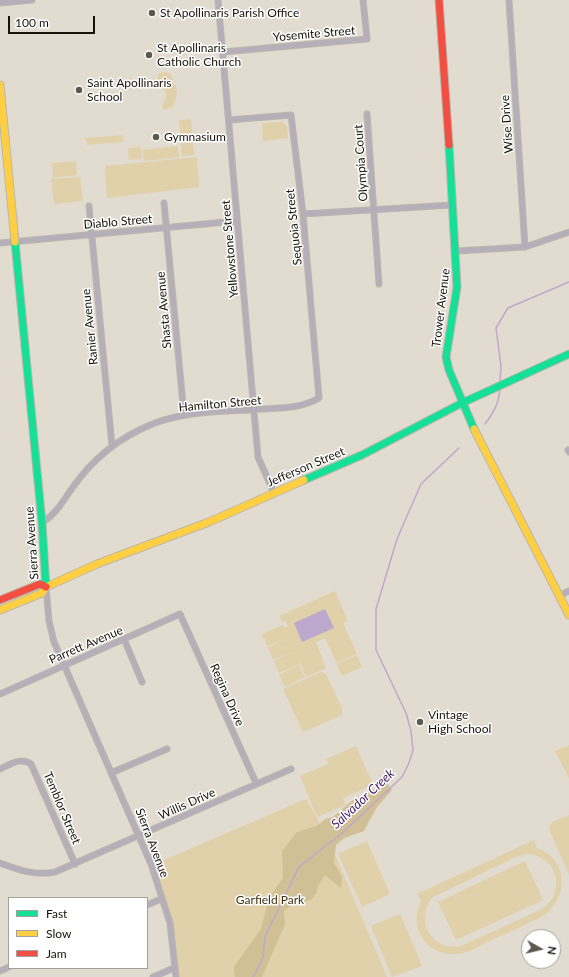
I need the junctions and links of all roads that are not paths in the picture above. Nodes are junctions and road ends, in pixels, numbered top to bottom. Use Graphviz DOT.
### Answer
graph roads {
  1 [pos="32,0"];
  2 [pos="218,0"];
  3 [pos="364,0"];
  4 [pos="439,0"];
  5 [pos="509,0"];
  6 [pos="0,3"];
  7 [pos="223,52"];
  8 [pos="0,85"];
  9 [pos="367,114"];
  10 [pos="229,120"];
  11 [pos="164,203"];
  12 [pos="452,205"];
  13 [pos="89,206"];
  14 [pos="374,210"];
  15 [pos="303,214"];
  16 [pos="237,221"];
  17 [pos="166,228"];
  18 [pos="569,232"];
  19 [pos="91,235"];
  20 [pos="14,242"];
  21 [pos="0,243"];
  22 [pos="525,247"];
  23 [pos="456,251"];
  24 [pos="379,284"];
  25 [pos="569,354"];
  26 [pos="319,398"];
  27 [pos="462,403"];
  28 [pos="254,410"];
  29 [pos="184,415"];
  30 [pos="112,446"];
  31 [pos="274,493"];
  32 [pos="42,523"];
  33 [pos="46,587"];
  34 [pos="569,591"];
  35 [pos="559,596"];
  36 [pos="0,600"];
  37 [pos="0,610"];
  38 [pos="180,614"];
  39 [pos="569,615"];
  40 [pos="124,639"];
  41 [pos="63,665"];
  42 [pos="142,682"];
  43 [pos="0,694"];
  44 [pos="167,749"];
  45 [pos="0,769"];
  46 [pos="291,769"];
  47 [pos="111,773"];
  48 [pos="256,783"];
  49 [pos="140,836"];
  50 [pos="0,863"];
  51 [pos="75,864"];
  52 [pos="161,899"];
  53 [pos="148,905"];
  54 [pos="174,968"];
  55 [pos="153,977"];
  56 [pos="176,977"];
  1 -- 6 [label="street"];
  2 -- 7 [label="street, Yellowstone Street"];
  3 -- 7 [label="street, Yosemite Street"];
  4 -- 12 [label="street, Trower Avenue"];
  5 -- 22 [label="street, Wise Drive"];
  7 -- 10 [label="street, Yellowstone Street"];
  8 -- 20 [label="street, Sierra Avenue"];
  9 -- 14 [label="street, Olympia Court"];
  10 -- 15 [label="street, Sequoia Street"];
  10 -- 16 [label="street, Yellowstone Street"];
  11 -- 17 [label="street, Shasta Avenue"];
  12 -- 14 [label="street"];
  12 -- 23 [label="street, Trower Avenue"];
  13 -- 19 [label="street, Ranier Avenue"];
  14 -- 15 [label="street"];
  14 -- 24 [label="street, Olympia Court"];
  15 -- 26 [label="street, Sequoia Street"];
  16 -- 17 [label="street, Diablo Street"];
  16 -- 28 [label="street, Yellowstone Street"];
  17 -- 19 [label="street, Diablo Street"];
  17 -- 29 [label="street, Shasta Avenue"];
  18 -- 22 [label="street"];
  19 -- 20 [label="street, Diablo Street"];
  19 -- 30 [label="street, Ranier Avenue"];
  20 -- 21 [label="street, Diablo Street"];
  20 -- 32 [label="street, Sierra Avenue"];
  22 -- 23 [label="street"];
  23 -- 27 [label="street, Trower Avenue"];
  25 -- 27 [label="street, Jefferson Street"];
  26 -- 28 [label="street, Hamilton Street"];
  27 -- 31 [label="street, Jefferson Street"];
  27 -- 35 [label="street, Trower Avenue"];
  28 -- 29 [label="street, Hamilton Street"];
  28 -- 31 [label="street, Yellowstone Street"];
  29 -- 30 [label="street, Hamilton Street"];
  30 -- 32 [label="street, Hamilton Street"];
  31 -- 33 [label="street, Jefferson Street"];
  32 -- 33 [label="street, Sierra Avenue"];
  33 -- 36 [label="street, Jefferson Street"];
  33 -- 37 [label="street, Jefferson Street"];
  33 -- 41 [label="street, Sierra Avenue"];
  34 -- 35 [label="street"];
  35 -- 39 [label="street, Trower Avenue"];
  38 -- 40 [label="street, Parrett Avenue"];
  38 -- 48 [label="street, Regina Drive"];
  40 -- 41 [label="street, Parrett Avenue"];
  40 -- 42 [label="street"];
  41 -- 43 [label="street, Parrett Avenue"];
  41 -- 47 [label="street, Sierra Avenue"];
  44 -- 47 [label="street"];
  45 -- 51 [label="street, Temblor Street"];
  46 -- 48 [label="street, Willis Drive"];
  47 -- 49 [label="street, Sierra Avenue"];
  48 -- 49 [label="street, Willis Drive"];
  49 -- 51 [label="street, Willis Drive"];
  49 -- 52 [label="street, Sierra Avenue"];
  50 -- 51 [label="street, Willis Drive"];
  52 -- 53 [label="street"];
  52 -- 54 [label="street, Sierra Avenue"];
  54 -- 55 [label="street"];
  54 -- 56 [label="street, Sierra Avenue"];
}
